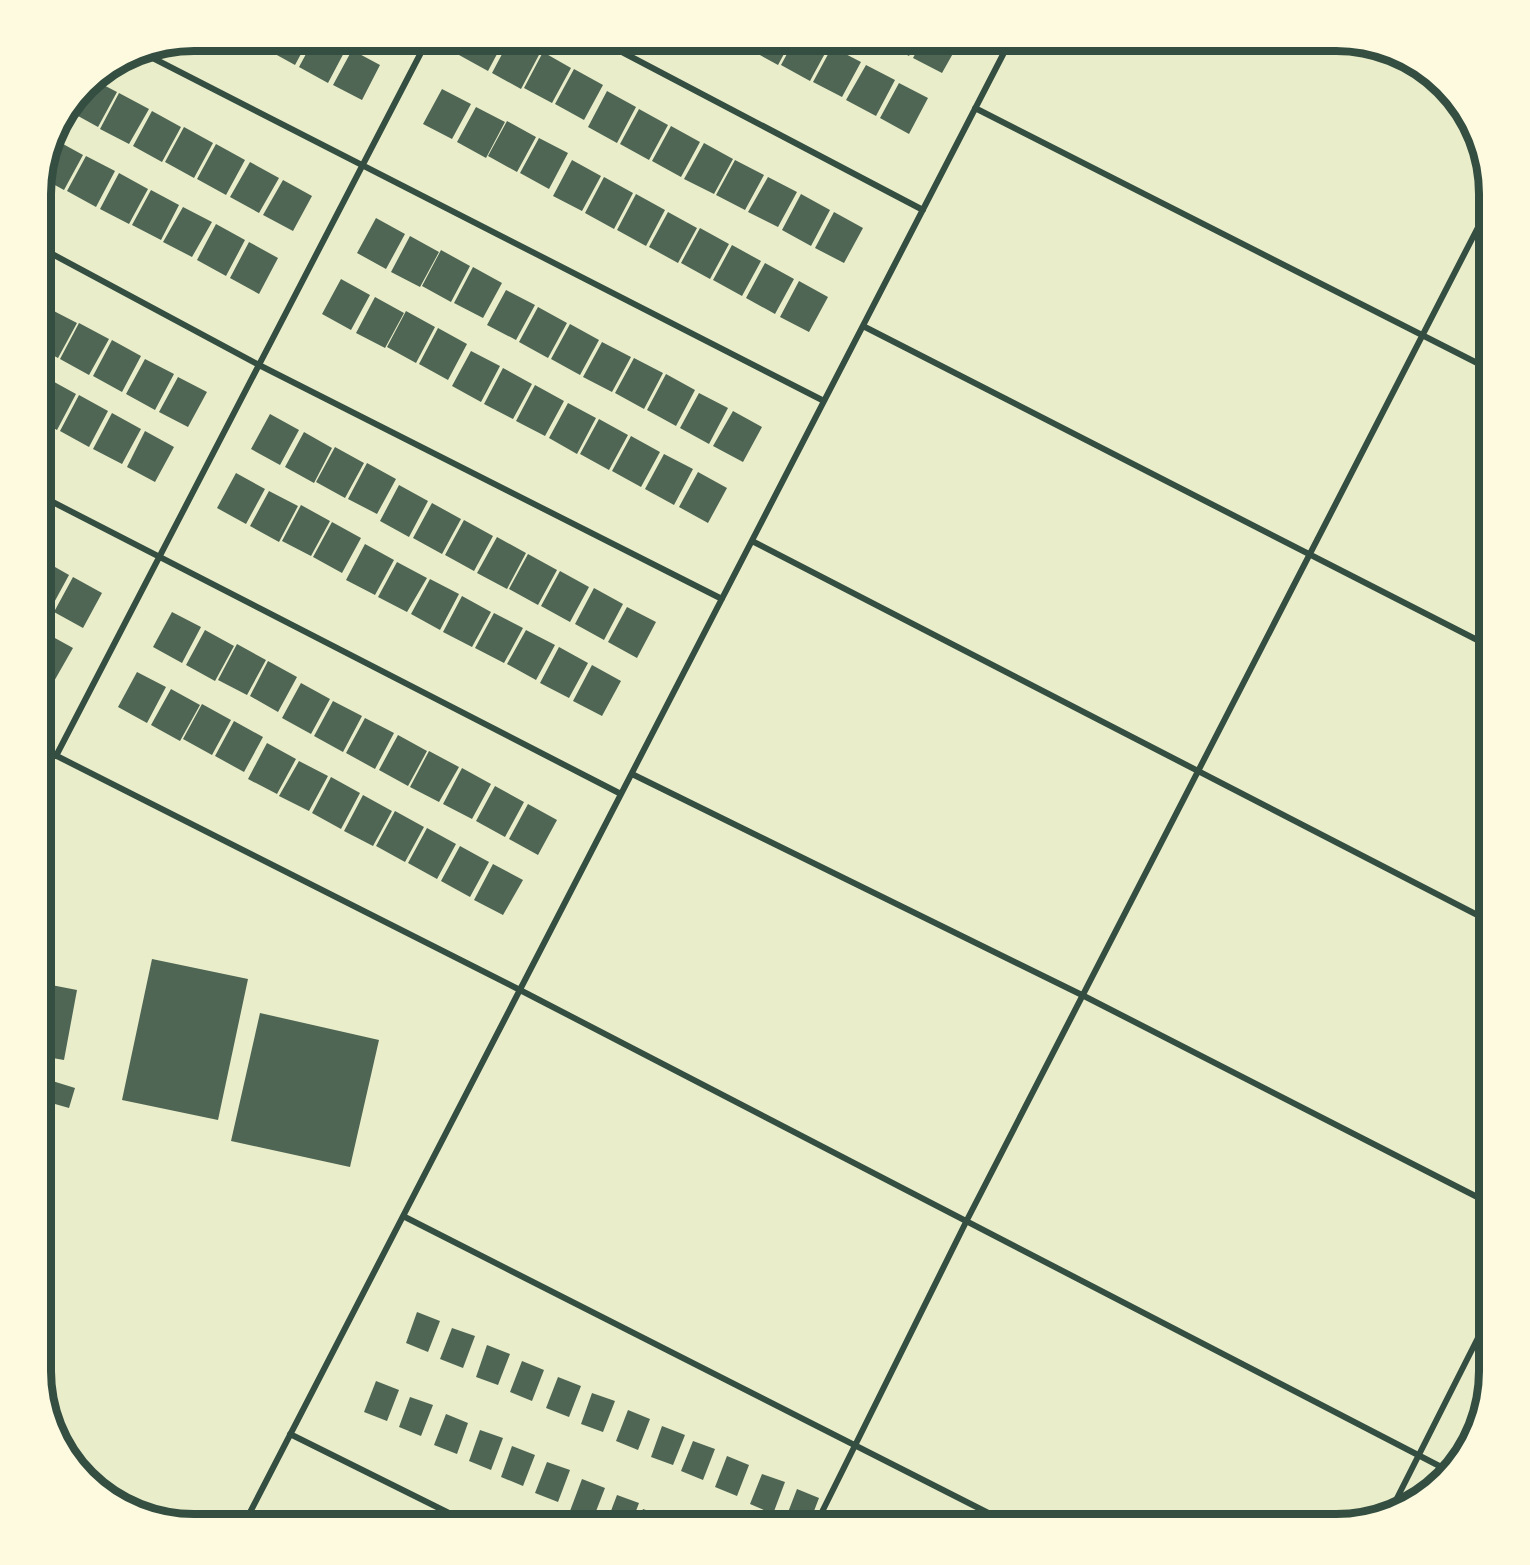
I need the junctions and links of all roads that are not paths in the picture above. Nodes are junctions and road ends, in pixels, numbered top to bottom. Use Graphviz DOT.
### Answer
graph roads {
  1 [pos="421,51"];
  2 [pos="620,51"];
  3 [pos="1005,51"];
  4 [pos="152,58"];
  5 [pos="975,108"];
  6 [pos="362,166"];
  7 [pos="923,210"];
  8 [pos="1479,227"];
  9 [pos="51,253"];
  10 [pos="863,327"];
  11 [pos="1423,334"];
  12 [pos="1479,363"];
  13 [pos="259,365"];
  14 [pos="824,401"];
  15 [pos="51,501"];
  16 [pos="752,541"];
  17 [pos="1308,553"];
  18 [pos="159,558"];
  19 [pos="722,599"];
  20 [pos="1479,640"];
  21 [pos="51,753"];
  22 [pos="56,756"];
  23 [pos="1198,770"];
  24 [pos="632,774"];
  25 [pos="621,794"];
  26 [pos="1479,915"];
  27 [pos="520,990"];
  28 [pos="1082,995"];
  29 [pos="1479,1197"];
  30 [pos="403,1216"];
  31 [pos="967,1220"];
  32 [pos="1479,1338"];
  33 [pos="290,1434"];
  34 [pos="857,1447"];
  35 [pos="1419,1455"];
  36 [pos="1441,1467"];
  37 [pos="1396,1500"];
  38 [pos="249,1514"];
  39 [pos="451,1514"];
  40 [pos="821,1514"];
  41 [pos="990,1514"];
  1 -- 6 [label="street"];
  2 -- 7 [label="street"];
  3 -- 5 [label="street"];
  4 -- 6 [label="street"];
  5 -- 7 [label="street"];
  5 -- 11 [label="street"];
  6 -- 13 [label="street"];
  6 -- 14 [label="street"];
  7 -- 10 [label="street"];
  8 -- 11 [label="street"];
  9 -- 13 [label="street"];
  10 -- 14 [label="street"];
  10 -- 17 [label="street"];
  11 -- 12 [label="street"];
  11 -- 17 [label="street"];
  13 -- 18 [label="street"];
  13 -- 19 [label="street"];
  14 -- 16 [label="street"];
  15 -- 18 [label="street"];
  16 -- 19 [label="street"];
  16 -- 23 [label="street"];
  17 -- 20 [label="street"];
  17 -- 23 [label="street"];
  18 -- 22 [label="street"];
  18 -- 25 [label="street"];
  19 -- 24 [label="street"];
  21 -- 22 [label="street"];
  22 -- 27 [label="street"];
  23 -- 26 [label="street"];
  23 -- 28 [label="street"];
  24 -- 25 [label="street"];
  24 -- 28 [label="street"];
  25 -- 27 [label="street"];
  27 -- 30 [label="street"];
  27 -- 31 [label="street"];
  28 -- 29 [label="street"];
  28 -- 31 [label="street"];
  30 -- 33 [label="street"];
  30 -- 34 [label="street"];
  31 -- 34 [label="street"];
  31 -- 35 [label="street"];
  32 -- 35 [label="street"];
  33 -- 38 [label="street"];
  33 -- 39 [label="street"];
  34 -- 40 [label="street"];
  34 -- 41 [label="street"];
  35 -- 36 [label="street"];
  35 -- 37 [label="street"];
}
